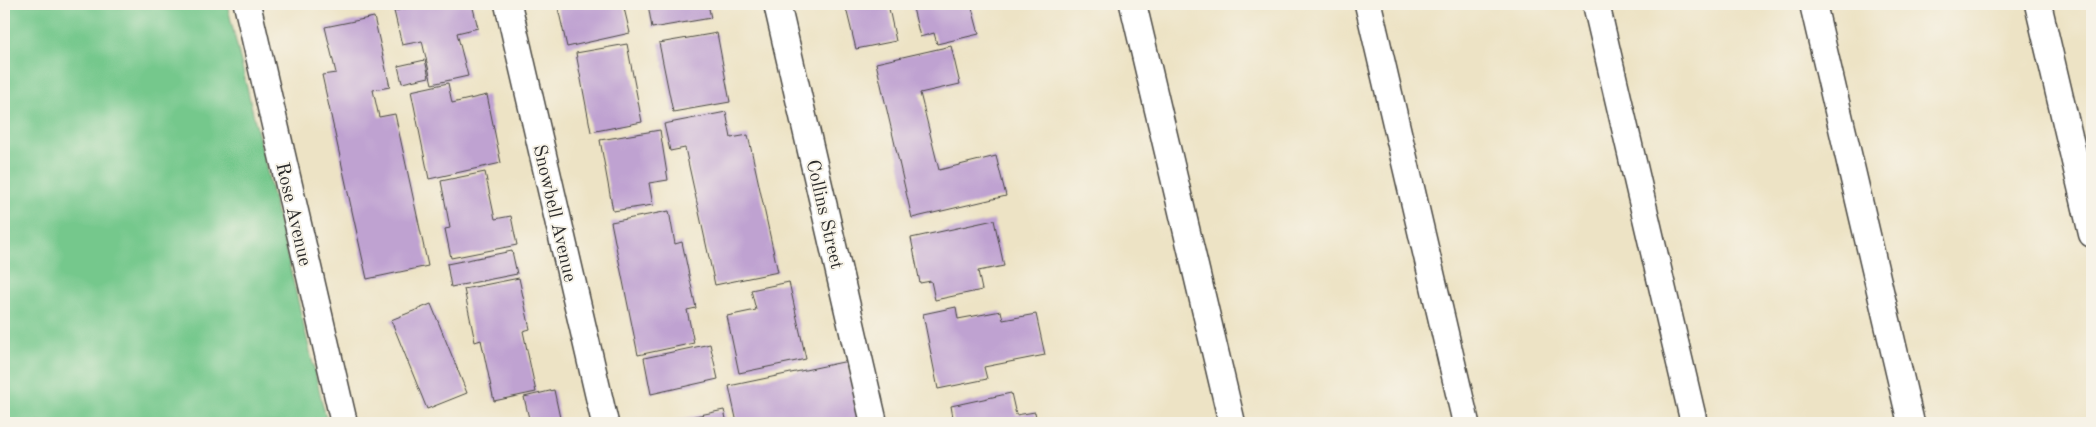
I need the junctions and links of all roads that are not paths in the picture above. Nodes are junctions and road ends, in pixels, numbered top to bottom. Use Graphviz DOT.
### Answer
graph roads {
  1 [pos="247,4"];
  2 [pos="508,4"];
  3 [pos="777,4"];
  4 [pos="1133,4"];
  5 [pos="1368,4"];
  6 [pos="1596,4"];
  7 [pos="1813,4"];
  8 [pos="2038,4"];
  9 [pos="2092,234"];
  10 [pos="344,423"];
  11 [pos="605,423"];
  12 [pos="874,423"];
  13 [pos="1232,423"];
  14 [pos="1466,423"];
  15 [pos="1694,423"];
  16 [pos="1911,423"];
  1 -- 10 [label="street, Rose Avenue"];
  2 -- 11 [label="street, Snowbell Avenue"];
  3 -- 12 [label="street, Collins Street"];
  4 -- 13 [label="street"];
  5 -- 14 [label="street"];
  6 -- 15 [label="street"];
  7 -- 16 [label="street"];
  8 -- 9 [label="street"];
}
